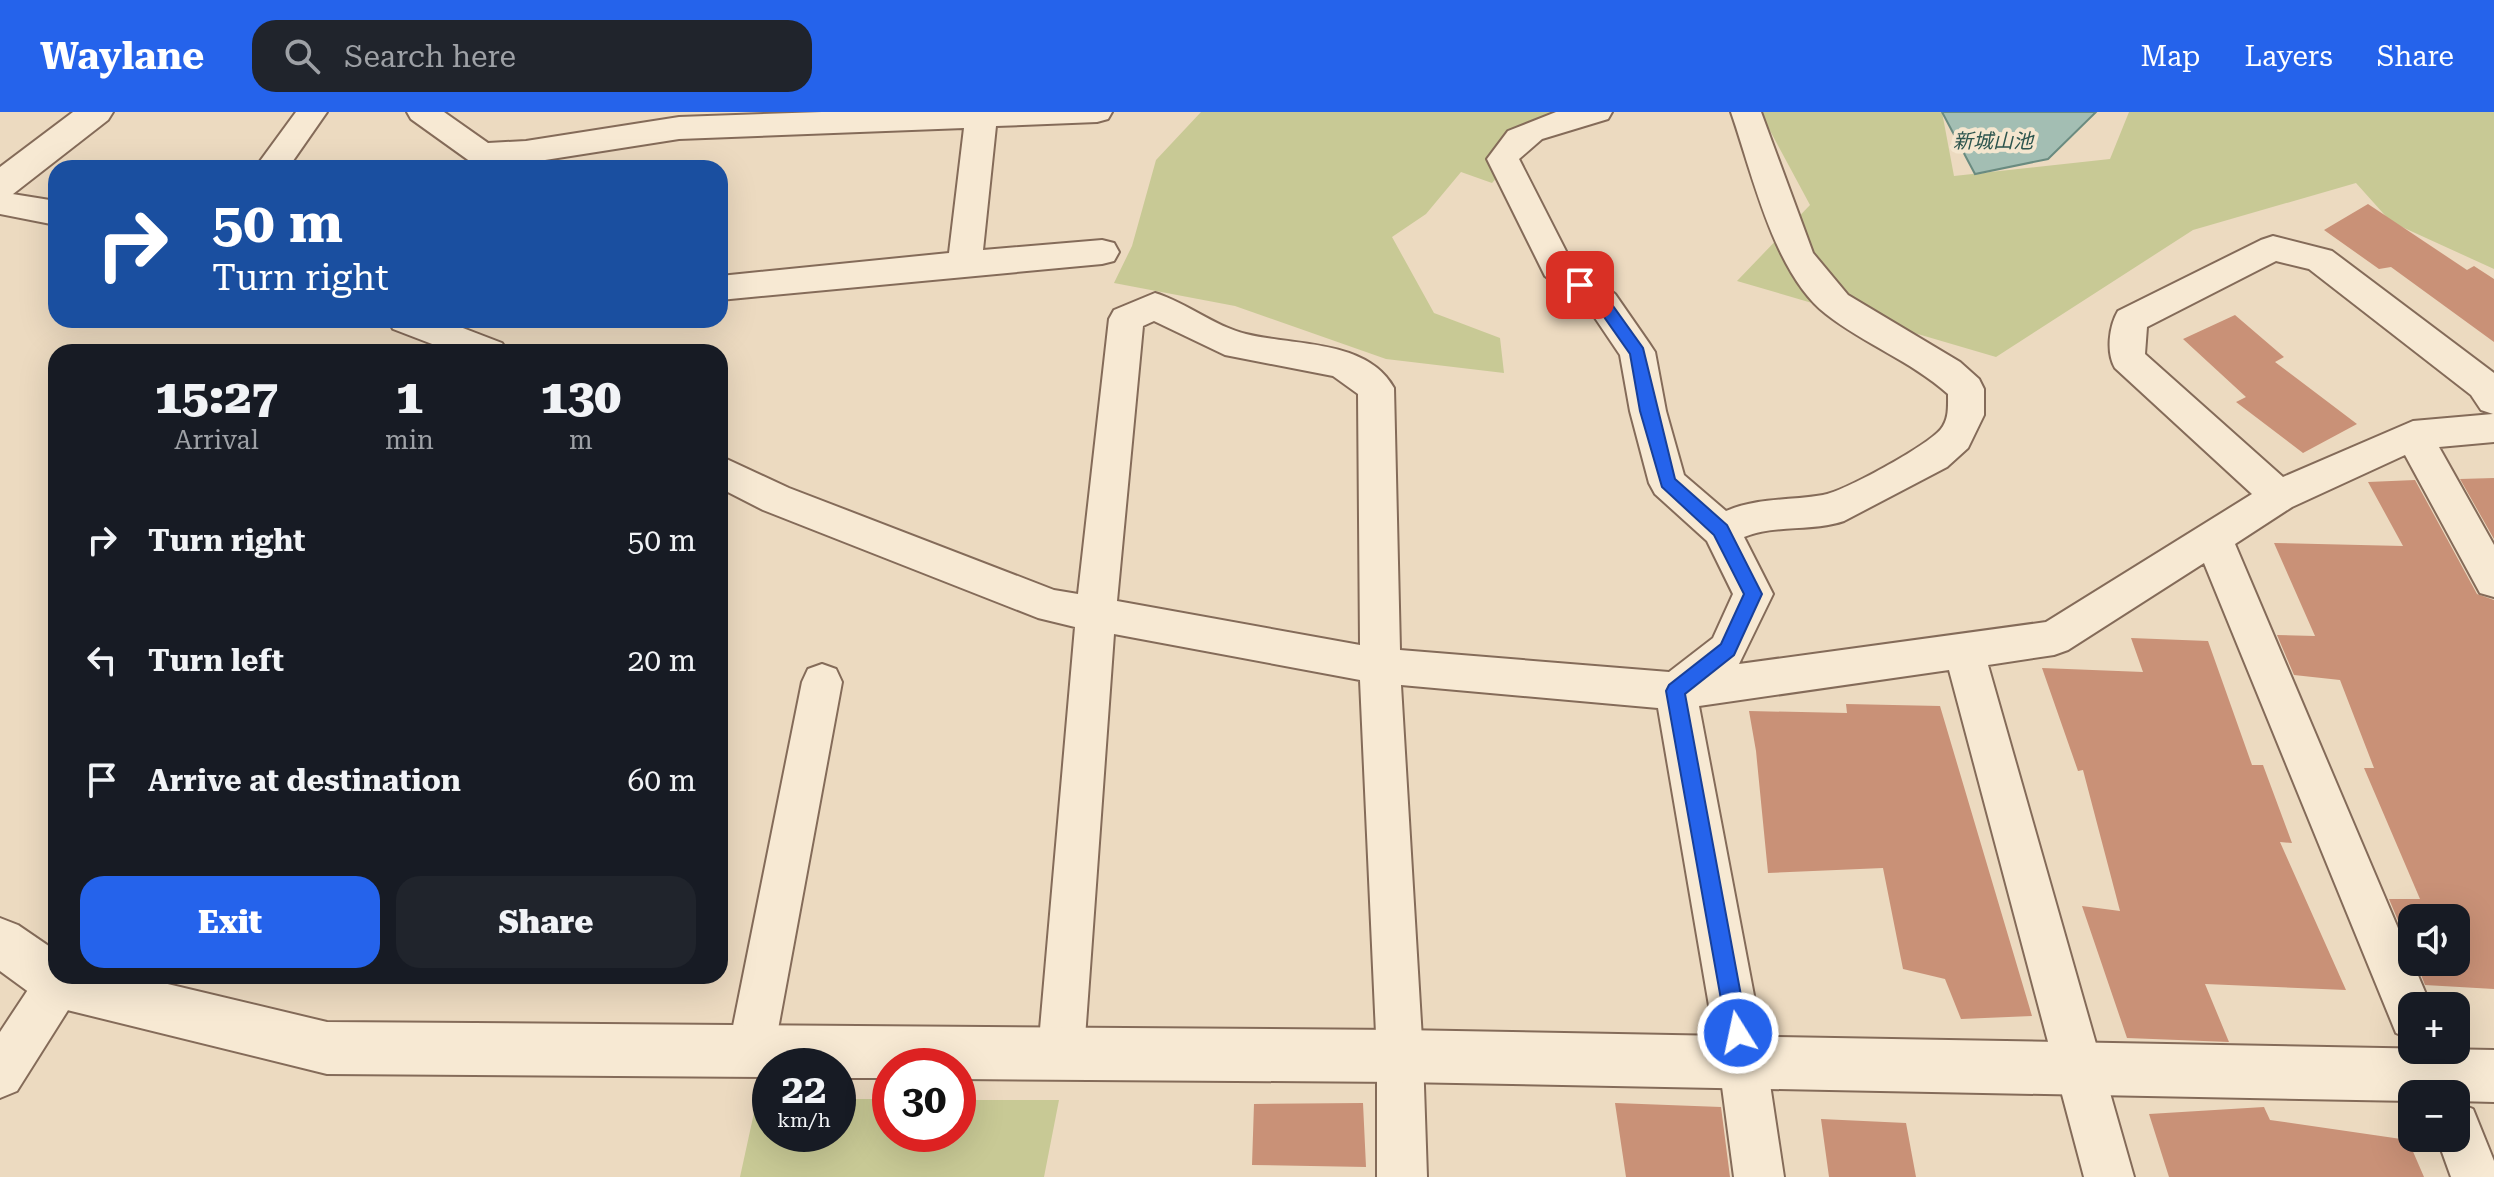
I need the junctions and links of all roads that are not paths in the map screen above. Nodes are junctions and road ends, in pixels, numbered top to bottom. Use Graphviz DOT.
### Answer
graph roads {
  1 [pos="96,112"];
  2 [pos="312,112"];
  3 [pos="422,112"];
  4 [pos="1097,112"];
  5 [pos="1597,112"];
  6 [pos="1746,112"];
  7 [pos="981,117"];
  8 [pos="277,160"];
  9 [pos="6,174"];
  10 [pos="0,203"];
  11 [pos="48,212"];
  12 [pos="1102,252"];
  13 [pos="965,264"];
  14 [pos="728,287"];
  15 [pos="425,328"];
  16 [pos="468,344"];
  17 [pos="2494,400"];
  18 [pos="2494,428"];
  19 [pos="2413,435"];
  20 [pos="728,475"];
  21 [pos="2279,496"];
  22 [pos="1721,530"];
  23 [pos="2213,538"];
  24 [pos="2494,581"];
  25 [pos="1096,612"];
  26 [pos="1964,651"];
  27 [pos="1380,666"];
  28 [pos="822,682"];
  29 [pos="1676,691"];
  30 [pos="0,942"];
  31 [pos="48,975"];
  32 [pos="58,984"];
  33 [pos="63,984"];
  34 [pos="2402,992"];
  35 [pos="751,1051"];
  36 [pos="1061,1052"];
  37 [pos="1400,1056"];
  38 [pos="1743,1064"];
  39 [pos="2077,1069"];
  40 [pos="2435,1073"];
  41 [pos="0,1074"];
  42 [pos="2494,1076"];
  43 [pos="2466,1152"];
  44 [pos="1402,1177"];
  45 [pos="1759,1177"];
  46 [pos="2109,1177"];
  47 [pos="2476,1177"];
  1 -- 9 [label="street"];
  2 -- 8 [label="street"];
  3 -- 7 [label="street"];
  4 -- 7 [label="street"];
  5 -- 22 [label="street"];
  6 -- 22 [label="street"];
  7 -- 13 [label="street"];
  10 -- 11 [label="street"];
  12 -- 13 [label="street"];
  13 -- 14 [label="street"];
  15 -- 16 [label="street"];
  17 -- 21 [label="street"];
  18 -- 19 [label="street"];
  19 -- 21 [label="street"];
  19 -- 24 [label="street"];
  20 -- 25 [label="street"];
  21 -- 23 [label="street"];
  22 -- 29 [label="street"];
  23 -- 26 [label="street"];
  23 -- 34 [label="street"];
  25 -- 27 [label="street"];
  25 -- 27 [label="street"];
  25 -- 36 [label="street"];
  26 -- 29 [label="street"];
  26 -- 39 [label="street"];
  27 -- 29 [label="street"];
  27 -- 37 [label="street"];
  28 -- 35 [label="street"];
  29 -- 38 [label="street"];
  30 -- 31 [label="street"];
  32 -- 41 [label="street"];
  33 -- 35 [label="street"];
  35 -- 36 [label="street"];
  36 -- 37 [label="street"];
  37 -- 38 [label="street"];
  37 -- 44 [label="street"];
  38 -- 39 [label="street"];
  38 -- 45 [label="street"];
  39 -- 40 [label="street"];
  39 -- 46 [label="street"];
  40 -- 42 [label="street"];
  43 -- 47 [label="street"];
}
